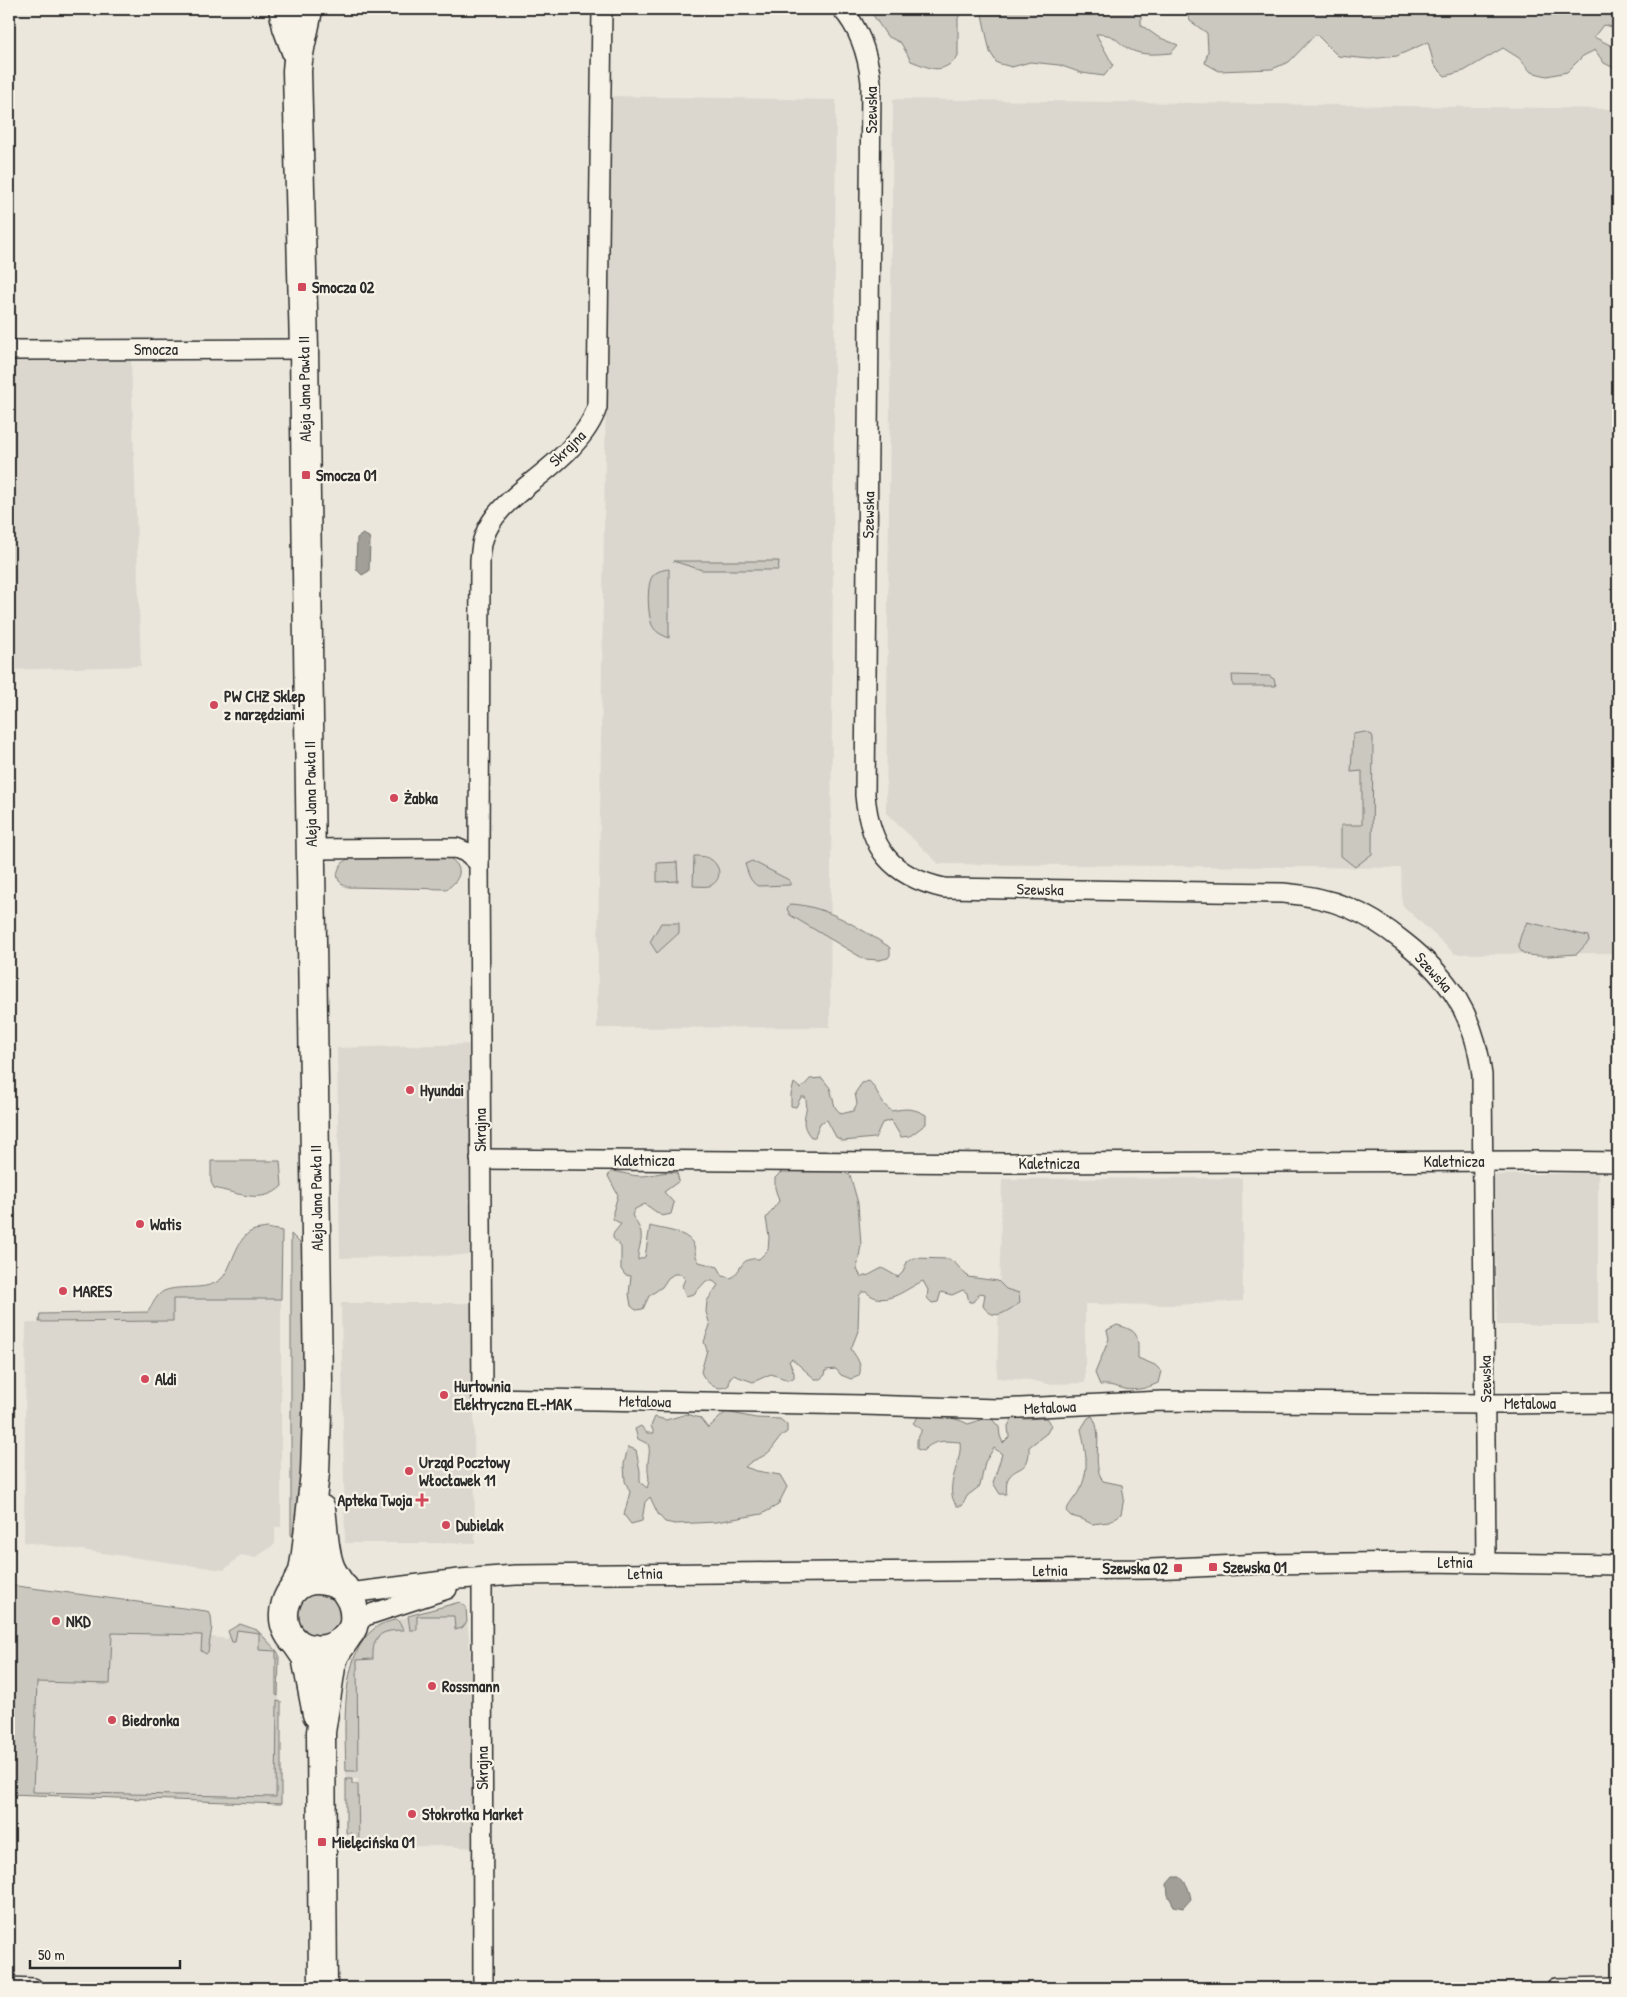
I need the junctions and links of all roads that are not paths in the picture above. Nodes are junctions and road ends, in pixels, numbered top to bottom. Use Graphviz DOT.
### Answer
graph roads {
  1 [pos="283,9"];
  2 [pos="308,9"];
  3 [pos="602,9"];
  4 [pos="842,9"];
  5 [pos="297,54"];
  6 [pos="304,349"];
  7 [pos="9,350"];
  8 [pos="311,849"];
  9 [pos="479,863"];
  10 [pos="480,1159"];
  11 [pos="1482,1161"];
  12 [pos="1618,1162"];
  13 [pos="482,1398"];
  14 [pos="1618,1403"];
  15 [pos="1485,1404"];
  16 [pos="315,1473"];
  17 [pos="1486,1562"];
  18 [pos="1618,1565"];
  19 [pos="482,1578"];
  20 [pos="344,1588"];
  21 [pos="293,1590"];
  22 [pos="349,1633"];
  23 [pos="295,1641"];
  24 [pos="321,1732"];
  25 [pos="9,1987"];
  26 [pos="1618,1987"];
  27 [pos="32,1988"];
  28 [pos="323,1988"];
  29 [pos="483,1988"];
  30 [pos="1556,1988"];
  1 -- 5 [label="main road, Aleja Jana Pawła II"];
  2 -- 5 [label="main road, Aleja Jana Pawła II"];
  3 -- 9 [label="street, Skrajna"];
  4 -- 11 [label="street, Szewska"];
  5 -- 6 [label="main road, Aleja Jana Pawła II"];
  6 -- 7 [label="street, Smocza"];
  6 -- 8 [label="main road, Aleja Jana Pawła II"];
  8 -- 9 [label="street"];
  8 -- 16 [label="main road, Aleja Jana Pawła II"];
  9 -- 10 [label="street, Skrajna"];
  10 -- 11 [label="street, Kaletnicza"];
  10 -- 13 [label="street, Skrajna"];
  11 -- 12 [label="street, Kaletnicza"];
  11 -- 15 [label="street, Szewska"];
  13 -- 15 [label="street, Metalowa"];
  14 -- 15 [label="street, Metalowa"];
  15 -- 17 [label="street, Szewska"];
  16 -- 20 [label="main road, Aleja Jana Pawła II"];
  16 -- 21 [label="main road, Aleja Jana Pawła II"];
  17 -- 18 [label="street, Letnia"];
  17 -- 19 [label="street, Letnia"];
  19 -- 20 [label="street, Letnia"];
  19 -- 22 [label="street, Letnia"];
  19 -- 29 [label="street, Skrajna"];
  20 -- 21 [label="main road"];
  20 -- 22 [label="main road"];
  21 -- 23 [label="main road"];
  22 -- 23 [label="main road"];
  22 -- 24 [label="main road"];
  23 -- 24 [label="main road"];
  24 -- 28 [label="main road"];
  25 -- 27 [label="street"];
  26 -- 30 [label="street"];
}
